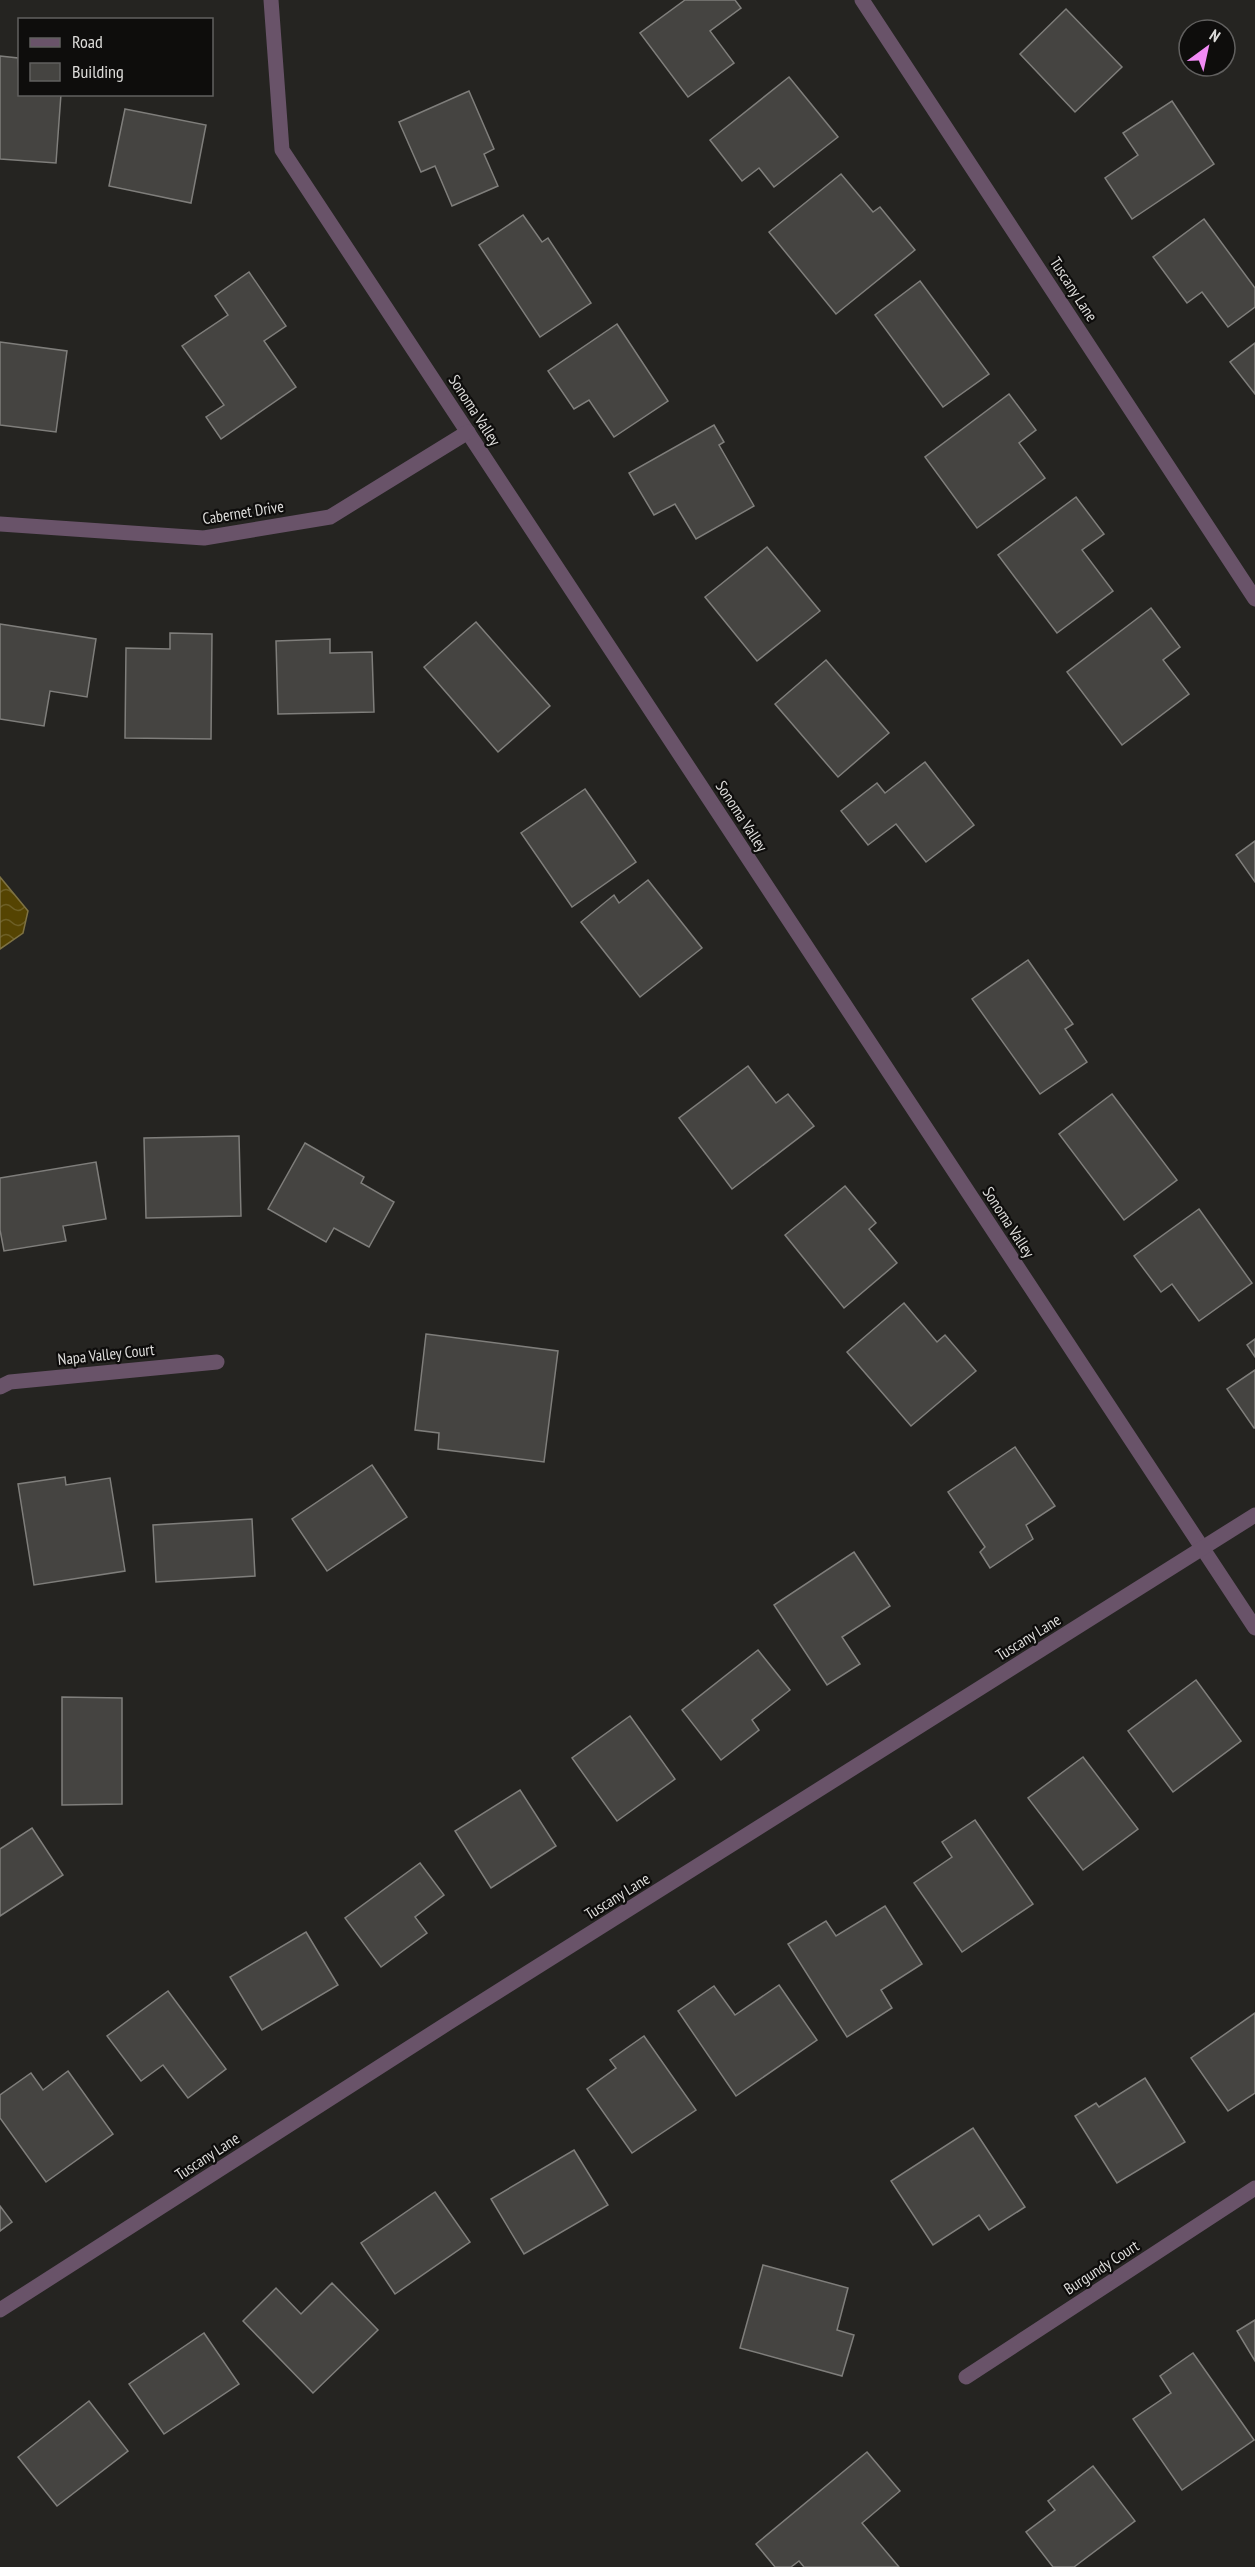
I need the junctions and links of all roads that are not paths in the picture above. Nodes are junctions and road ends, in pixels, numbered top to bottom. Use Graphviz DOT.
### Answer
graph roads {
  1 [pos="271,0"];
  2 [pos="862,0"];
  3 [pos="468,432"];
  4 [pos="0,524"];
  5 [pos="1255,599"];
  6 [pos="217,1362"];
  7 [pos="0,1387"];
  8 [pos="1255,1515"];
  9 [pos="1202,1549"];
  10 [pos="1255,1628"];
  11 [pos="1255,2188"];
  12 [pos="0,2310"];
  13 [pos="966,2377"];
  1 -- 3 [label="street, Sonoma Valley"];
  2 -- 5 [label="street, Tuscany Lane"];
  3 -- 4 [label="street, Cabernet Drive"];
  3 -- 9 [label="street, Sonoma Valley"];
  6 -- 7 [label="street, Napa Valley Court"];
  8 -- 9 [label="street, Tuscany Lane"];
  9 -- 10 [label="street, Sonoma Valley"];
  9 -- 12 [label="street, Tuscany Lane"];
  11 -- 13 [label="street, Burgundy Court"];
}
